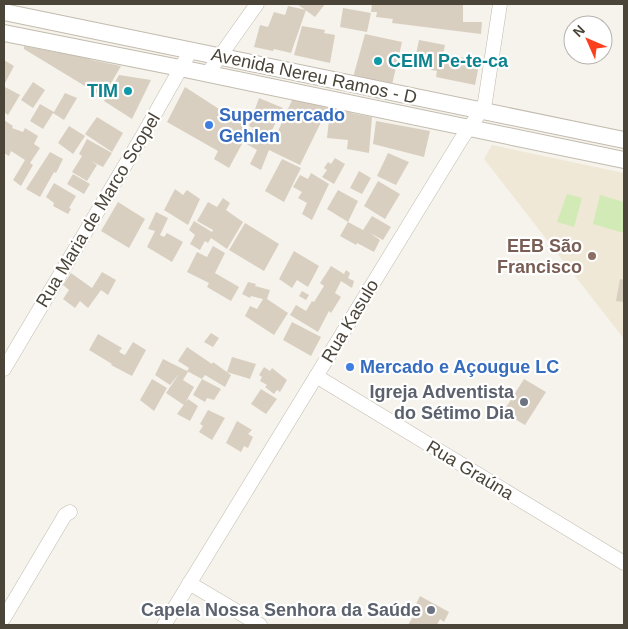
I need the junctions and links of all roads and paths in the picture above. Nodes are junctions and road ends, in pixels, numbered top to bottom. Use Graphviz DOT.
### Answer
graph roads {
  1 [pos="257,4"];
  2 [pos="500,4"];
  3 [pos="4,12"];
  4 [pos="4,33"];
  5 [pos="191,50"];
  6 [pos="219,56"];
  7 [pos="180,68"];
  8 [pos="208,74"];
  9 [pos="481,111"];
  10 [pos="469,128"];
  11 [pos="624,140"];
  12 [pos="624,160"];
  13 [pos="4,369"];
  14 [pos="316,376"];
  15 [pos="70,512"];
  16 [pos="624,563"];
  17 [pos="189,583"];
  18 [pos="4,618"];
  19 [pos="164,625"];
  20 [pos="260,625"];
  1 -- 6 [label="street"];
  2 -- 9 [label="street, Rua Kasulo"];
  3 -- 5 [label="street, Avenida Nereu Ramos - D"];
  4 -- 7 [label="street, Avenida Nereu Ramos - D"];
  5 -- 6 [label="street, Avenida Nereu Ramos - D"];
  5 -- 7 [label="street, Rua Maria de Marco Scopel"];
  6 -- 8 [label="street"];
  6 -- 9 [label="street, Avenida Nereu Ramos - D"];
  7 -- 8 [label="street, Avenida Nereu Ramos - D"];
  7 -- 13 [label="street, Rua Maria de Marco Scopel"];
  8 -- 10 [label="street, Avenida Nereu Ramos - D"];
  9 -- 10 [label="street, Rua Kasulo"];
  9 -- 11 [label="street, Avenida Nereu Ramos - D"];
  10 -- 12 [label="street, Avenida Nereu Ramos - D"];
  10 -- 14 [label="street, Rua Kasulo"];
  14 -- 16 [label="street, Rua Graúna"];
  14 -- 17 [label="street, Rua Kasulo"];
  15 -- 18 [label="street"];
  17 -- 19 [label="street, Rua Kasulo"];
  17 -- 20 [label="street"];
}
